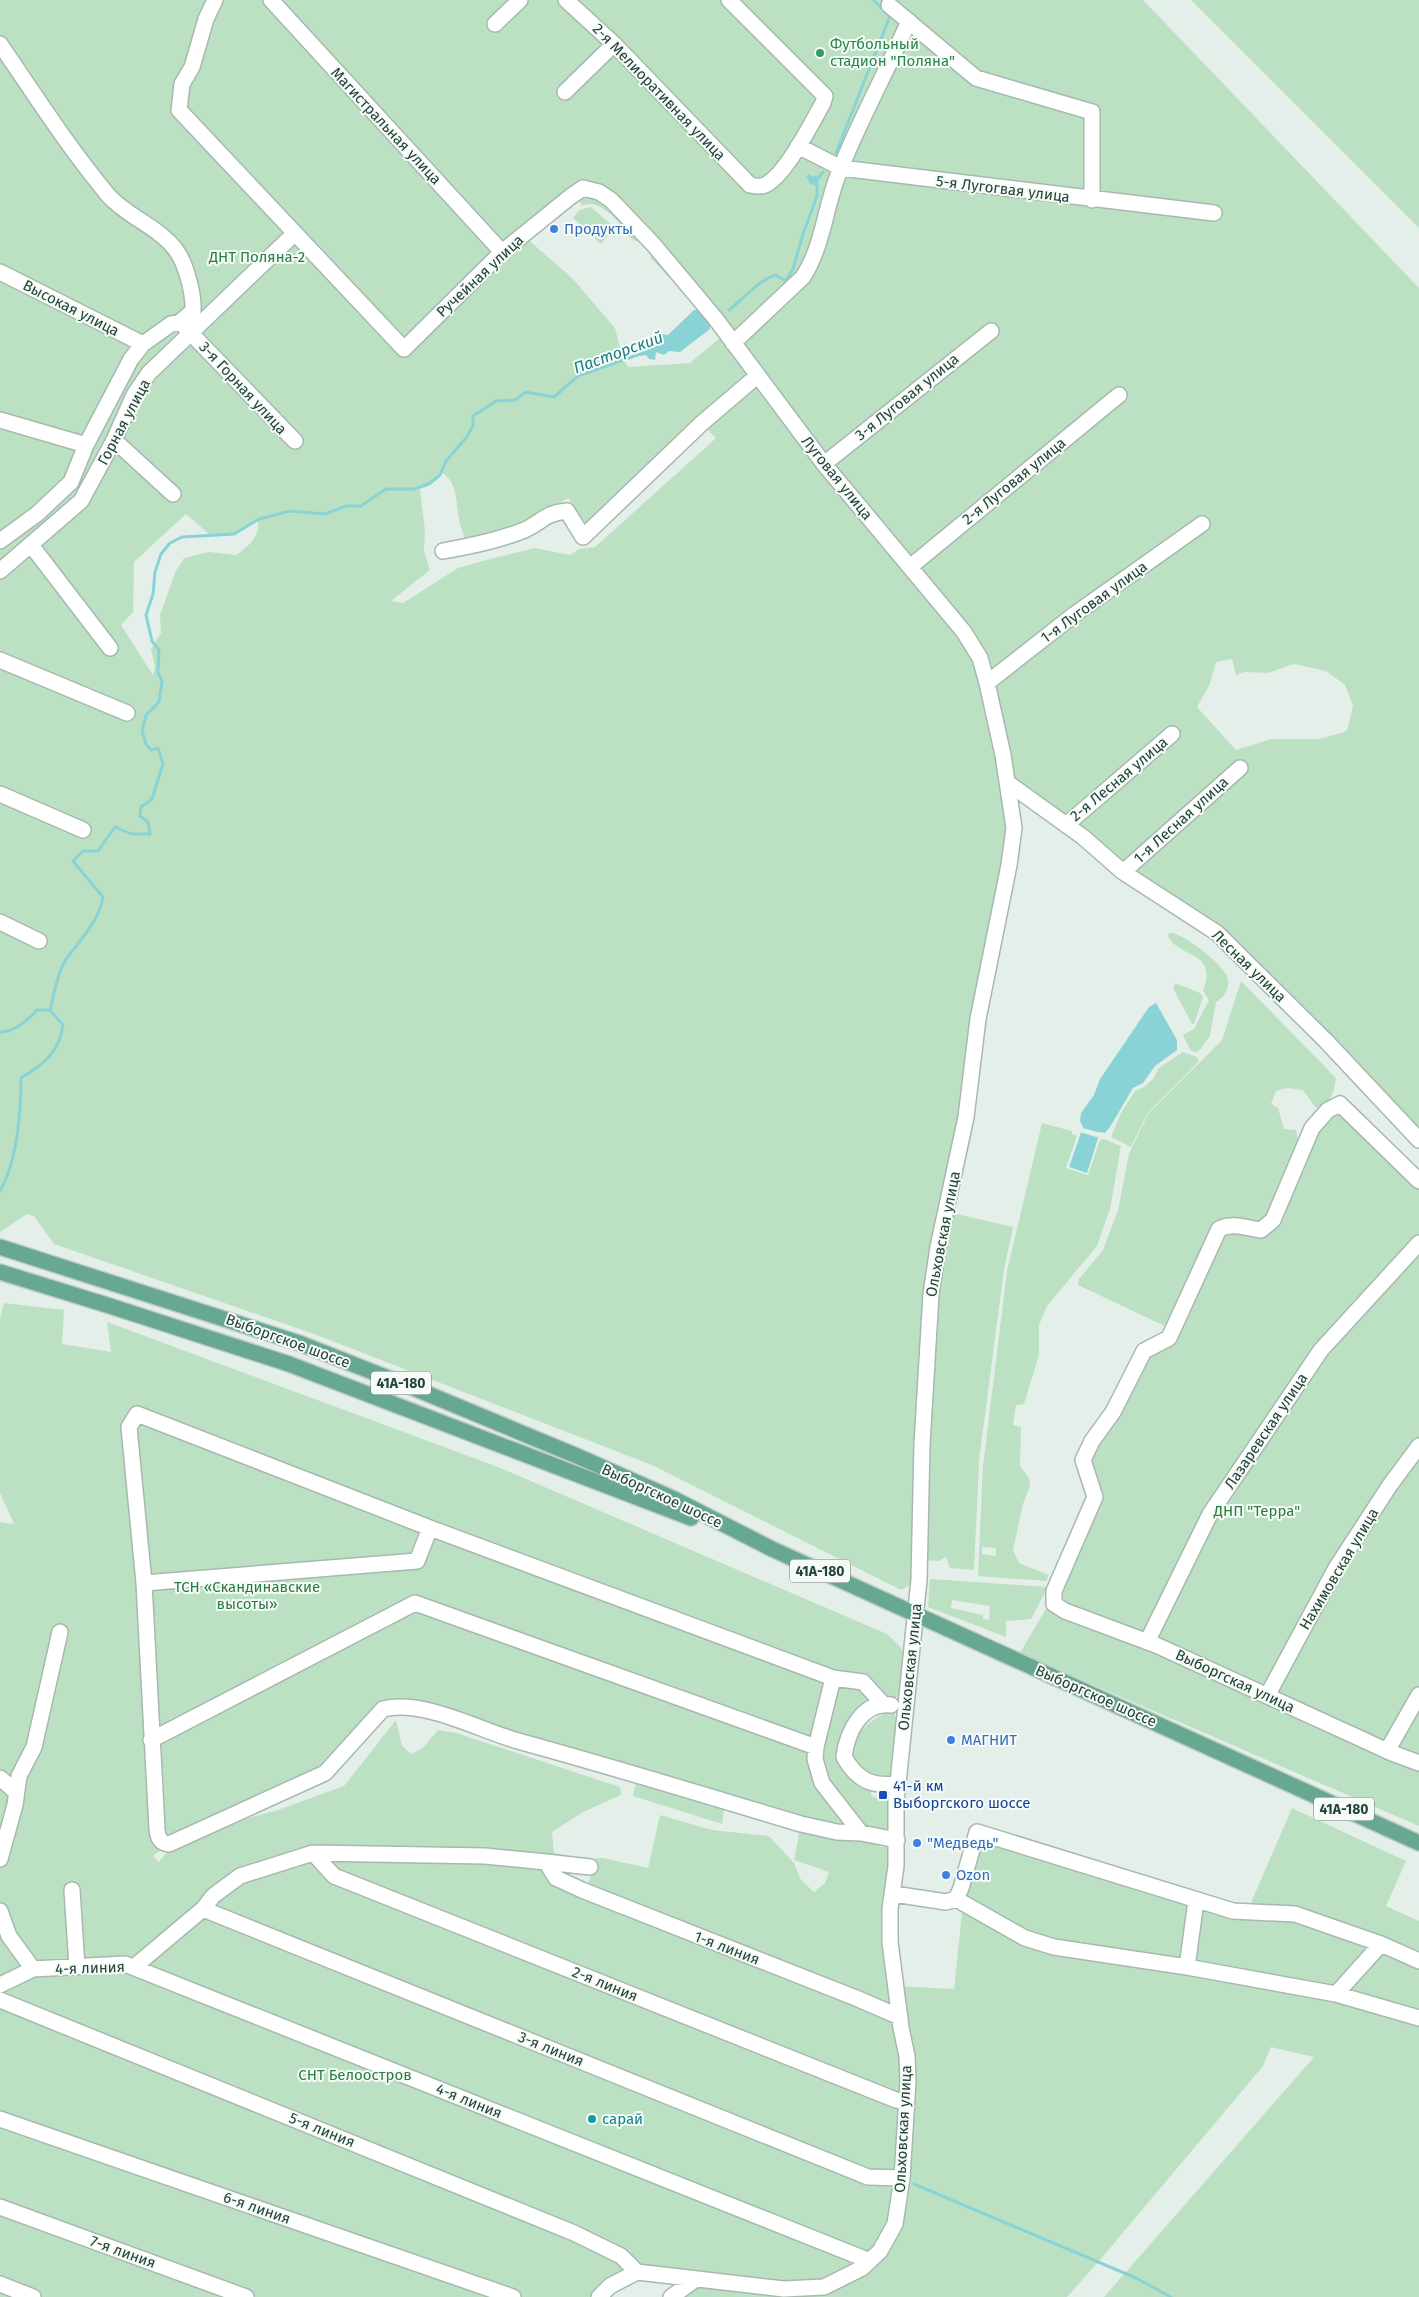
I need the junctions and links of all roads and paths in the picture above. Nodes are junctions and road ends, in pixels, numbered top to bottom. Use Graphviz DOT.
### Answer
graph roads {
  1 [pos="215,0"];
  2 [pos="271,0"];
  3 [pos="520,0"];
  4 [pos="566,0"];
  5 [pos="729,0"];
  6 [pos="889,5"];
  7 [pos="909,21"];
  8 [pos="495,24"];
  9 [pos="0,44"];
  10 [pos="614,44"];
  11 [pos="565,92"];
  12 [pos="798,146"];
  13 [pos="841,168"];
  14 [pos="611,200"];
  15 [pos="1092,200"];
  16 [pos="1214,213"];
  17 [pos="295,233"];
  18 [pos="502,252"];
  19 [pos="0,272"];
  20 [pos="180,322"];
  21 [pos="991,331"];
  22 [pos="192,334"];
  23 [pos="734,343"];
  24 [pos="143,344"];
  25 [pos="757,376"];
  26 [pos="1119,395"];
  27 [pos="0,420"];
  28 [pos="114,440"];
  29 [pos="295,441"];
  30 [pos="86,445"];
  31 [pos="824,464"];
  32 [pos="173,494"];
  33 [pos="1202,524"];
  34 [pos="0,541"];
  35 [pos="31,545"];
  36 [pos="443,551"];
  37 [pos="910,566"];
  38 [pos="0,571"];
  39 [pos="110,648"];
  40 [pos="0,660"];
  41 [pos="987,683"];
  42 [pos="127,713"];
  43 [pos="1172,734"];
  44 [pos="1240,768"];
  45 [pos="1008,783"];
  46 [pos="0,794"];
  47 [pos="1066,825"];
  48 [pos="83,830"];
  49 [pos="1122,872"];
  50 [pos="0,922"];
  51 [pos="39,942"];
  52 [pos="1419,1140"];
  53 [pos="1419,1180"];
  54 [pos="1419,1244"];
  55 [pos="0,1247"];
  56 [pos="4,1274"];
  57 [pos="1419,1446"];
  58 [pos="430,1528"];
  59 [pos="772,1549"];
  60 [pos="144,1583"];
  61 [pos="916,1614"];
  62 [pos="60,1632"];
  63 [pos="1147,1642"];
  64 [pos="833,1678"];
  65 [pos="1419,1695"];
  66 [pos="1267,1696"];
  67 [pos="883,1704"];
  68 [pos="905,1707"];
  69 [pos="151,1740"];
  70 [pos="816,1747"];
  71 [pos="1387,1751"];
  72 [pos="1419,1763"];
  73 [pos="0,1778"];
  74 [pos="898,1784"];
  75 [pos="16,1792"];
  76 [pos="861,1833"];
  77 [pos="897,1840"];
  78 [pos="1419,1843"];
  79 [pos="313,1853"];
  80 [pos="0,1859"];
  81 [pos="546,1862"];
  82 [pos="590,1867"];
  83 [pos="72,1890"];
  84 [pos="894,1894"];
  85 [pos="956,1899"];
  86 [pos="1196,1901"];
  87 [pos="203,1909"];
  88 [pos="0,1911"];
  89 [pos="1380,1944"];
  90 [pos="1419,1961"];
  91 [pos="134,1967"];
  92 [pos="1186,1967"];
  93 [pos="77,1968"];
  94 [pos="33,1969"];
  95 [pos="0,1985"];
  96 [pos="1336,1994"];
  97 [pos="0,2000"];
  98 [pos="900,2017"];
  99 [pos="1419,2018"];
  100 [pos="906,2102"];
  101 [pos="0,2119"];
  102 [pos="902,2178"];
  103 [pos="0,2207"];
  104 [pos="870,2261"];
  105 [pos="637,2272"];
  106 [pos="696,2279"];
  107 [pos="0,2284"];
  108 [pos="33,2297"];
  109 [pos="246,2297"];
  110 [pos="513,2297"];
  111 [pos="599,2297"];
  112 [pos="671,2297"];
  1 -- 17 [label="street"];
  2 -- 18 [label="street, Магистральная улица"];
  3 -- 8 [label="street"];
  4 -- 10 [label="street, 2-я Мелиоративная улица"];
  5 -- 12 [label="street"];
  6 -- 7 [label="street"];
  7 -- 13 [label="street"];
  7 -- 15 [label="street"];
  9 -- 20 [label="street"];
  10 -- 11 [label="street"];
  10 -- 12 [label="street, 2-я Мелиоративная улица"];
  12 -- 13 [label="street, 5-я Лугогвая улица"];
  13 -- 15 [label="street, 5-я Лугогвая улица"];
  13 -- 23 [label="street"];
  14 -- 18 [label="street, Ручейная улица"];
  14 -- 23 [label="street, Луговая улица"];
  15 -- 16 [label="street, 5-я Лугогвая улица"];
  17 -- 18 [label="street, Ручейная улица"];
  17 -- 22 [label="street, Горная улица"];
  19 -- 24 [label="street, Высокая улица"];
  20 -- 22 [label="street, 3-я Горная улица"];
  20 -- 24 [label="street"];
  21 -- 31 [label="street, 3-я Луговая улица"];
  22 -- 28 [label="street, Горная улица"];
  22 -- 29 [label="street, 3-я Горная улица"];
  23 -- 25 [label="street, Луговая улица"];
  24 -- 30 [label="street"];
  25 -- 31 [label="street, Луговая улица"];
  25 -- 36 [label="street"];
  26 -- 37 [label="street, 2-я Луговая улица"];
  27 -- 30 [label="street"];
  28 -- 32 [label="street"];
  28 -- 35 [label="street, Горная улица"];
  30 -- 34 [label="street"];
  31 -- 37 [label="street, Луговая улица"];
  33 -- 41 [label="street, 1-я Луговая улица"];
  35 -- 38 [label="street, Горная улица"];
  35 -- 39 [label="street"];
  37 -- 41 [label="street, Луговая улица"];
  40 -- 42 [label="street"];
  41 -- 45 [label="street, Луговая улица"];
  43 -- 47 [label="street, 2-я Лесная улица"];
  44 -- 49 [label="street, 1-я Лесная улица"];
  45 -- 47 [label="street, Лесная улица"];
  45 -- 61 [label="street, Ольховская улица"];
  46 -- 48 [label="street"];
  47 -- 49 [label="street, Лесная улица"];
  49 -- 52 [label="street, Лесная улица"];
  50 -- 51 [label="street"];
  53 -- 63 [label="street, Выборгская улица"];
  54 -- 63 [label="street, Лазаревская улица"];
  55 -- 59 [label="main road, Выборгское шоссе / 41А-180"];
  56 -- 59 [label="main road, Выборгское шоссе / 41А-180"];
  57 -- 66 [label="street, Нахимовская улица"];
  58 -- 60 [label="street"];
  58 -- 60 [label="street"];
  58 -- 64 [label="street"];
  59 -- 61 [label="main road, Выборгское шоссе / 41А-180"];
  60 -- 69 [label="street"];
  61 -- 68 [label="street, Ольховская улица"];
  61 -- 78 [label="main road, Выборгское шоссе / 41А-180"];
  62 -- 75 [label="street"];
  63 -- 66 [label="street, Выборгская улица"];
  64 -- 67 [label="street"];
  64 -- 70 [label="street"];
  65 -- 71 [label="street"];
  66 -- 71 [label="street, Выборгская улица"];
  67 -- 68 [label="street"];
  67 -- 74 [label="street"];
  68 -- 74 [label="street, Ольховская улица"];
  69 -- 70 [label="street"];
  69 -- 76 [label="street"];
  70 -- 76 [label="street"];
  71 -- 72 [label="street, Выборгская улица"];
  73 -- 75 [label="street"];
  74 -- 77 [label="street, Ольховская улица"];
  75 -- 80 [label="street"];
  76 -- 77 [label="street"];
  77 -- 84 [label="street, Ольховская улица"];
  79 -- 81 [label="street"];
  79 -- 87 [label="street"];
  79 -- 100 [label="street, 2-я линия"];
  81 -- 82 [label="street"];
  81 -- 98 [label="street, 1-я линия"];
  83 -- 93 [label="street"];
  84 -- 85 [label="street"];
  84 -- 98 [label="street, Ольховская улица"];
  85 -- 86 [label="street"];
  85 -- 92 [label="street"];
  86 -- 89 [label="street"];
  86 -- 92 [label="street"];
  87 -- 91 [label="street"];
  87 -- 102 [label="street, 3-я линия"];
  88 -- 94 [label="street"];
  89 -- 90 [label="street"];
  89 -- 96 [label="street"];
  91 -- 93 [label="street, 4-я линия"];
  91 -- 104 [label="street, 4-я линия"];
  92 -- 96 [label="street"];
  93 -- 94 [label="street, 4-я линия"];
  94 -- 95 [label="street"];
  96 -- 99 [label="street"];
  97 -- 105 [label="street, 5-я линия"];
  98 -- 100 [label="street, Ольховская улица"];
  100 -- 102 [label="street, Ольховская улица"];
  101 -- 110 [label="street, 6-я линия"];
  102 -- 104 [label="street, Ольховская улица"];
  103 -- 109 [label="street, 7-я линия"];
  104 -- 106 [label="street, Ольховская улица"];
  105 -- 106 [label="street, Ольховская улица"];
  105 -- 111 [label="street"];
  106 -- 112 [label="street"];
  107 -- 108 [label="street"];
}
